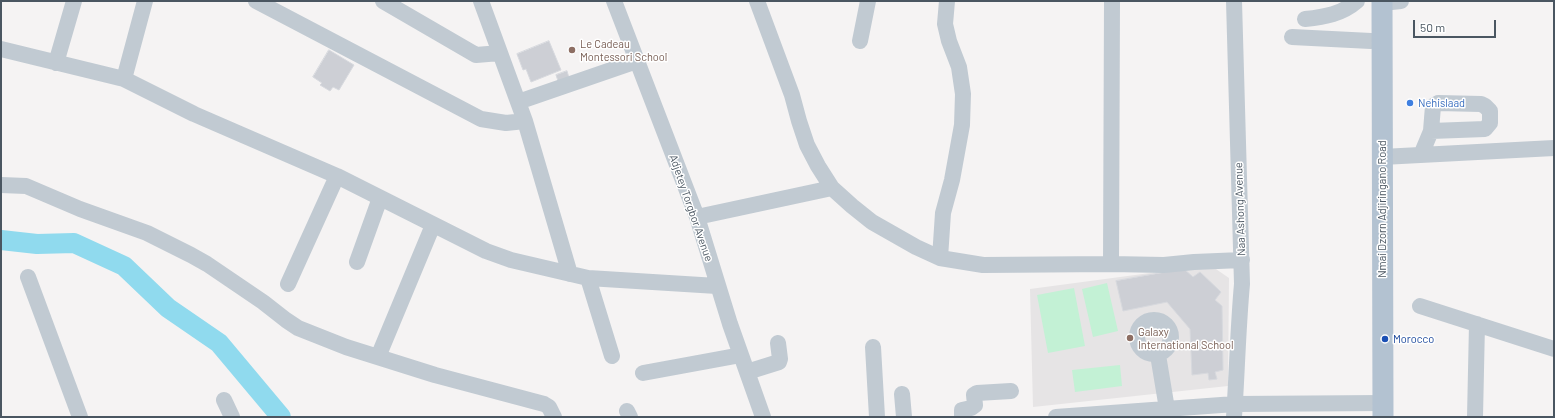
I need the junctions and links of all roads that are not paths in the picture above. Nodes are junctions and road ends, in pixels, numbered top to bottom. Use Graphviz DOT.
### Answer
graph roads {
  1 [pos="74,1"];
  2 [pos="145,1"];
  3 [pos="256,1"];
  4 [pos="383,1"];
  5 [pos="481,1"];
  6 [pos="614,1"];
  7 [pos="757,1"];
  8 [pos="868,1"];
  9 [pos="947,1"];
  10 [pos="1112,1"];
  11 [pos="1234,1"];
  12 [pos="1357,1"];
  13 [pos="1384,2"];
  14 [pos="1305,19"];
  15 [pos="1292,37"];
  16 [pos="860,41"];
  17 [pos="1371,41"];
  18 [pos="1,50"];
  19 [pos="500,53"];
  20 [pos="637,61"];
  21 [pos="56,63"];
  22 [pos="124,79"];
  23 [pos="518,102"];
  24 [pos="525,121"];
  25 [pos="1430,131"];
  26 [pos="1554,148"];
  27 [pos="1421,155"];
  28 [pos="1382,157"];
  29 [pos="337,176"];
  30 [pos="1,185"];
  31 [pos="832,188"];
  32 [pos="380,198"];
  33 [pos="696,217"];
  34 [pos="433,224"];
  35 [pos="940,258"];
  36 [pos="1242,260"];
  37 [pos="357,262"];
  38 [pos="1111,264"];
  39 [pos="570,274"];
  40 [pos="28,277"];
  41 [pos="588,278"];
  42 [pos="288,284"];
  43 [pos="717,286"];
  44 [pos="1420,306"];
  45 [pos="1477,324"];
  46 [pos="778,343"];
  47 [pos="873,348"];
  48 [pos="1554,349"];
  49 [pos="740,355"];
  50 [pos="1158,355"];
  51 [pos="612,356"];
  52 [pos="378,357"];
  53 [pos="747,372"];
  54 [pos="643,373"];
  55 [pos="1011,391"];
  56 [pos="902,394"];
  57 [pos="224,400"];
  58 [pos="1167,408"];
  59 [pos="1235,410"];
  60 [pos="1278,410"];
  61 [pos="1377,410"];
  62 [pos="1086,416"];
  63 [pos="80,417"];
  64 [pos="232,417"];
  65 [pos="554,417"];
  66 [pos="763,417"];
  67 [pos="877,417"];
  68 [pos="904,417"];
  69 [pos="962,417"];
  70 [pos="1056,417"];
  71 [pos="1475,417"];
  1 -- 21 [label="street"];
  2 -- 22 [label="street"];
  3 -- 24 [label="street"];
  4 -- 19 [label="street"];
  5 -- 19 [label="street"];
  6 -- 20 [label="street, Adjetey Torgbor Avenue"];
  7 -- 31 [label="street"];
  8 -- 16 [label="street"];
  9 -- 35 [label="street"];
  10 -- 38 [label="street"];
  11 -- 36 [label="street, Naa Ashong Avenue"];
  12 -- 14 [label="street"];
  13 -- 17 [label="main road, Nmai Dzorn Adjiringano Road"];
  13 -- 28 [label="main road, Nmai Dzorn Adjiringano Road"];
  15 -- 17 [label="street"];
  17 -- 61 [label="main road, Nmai Dzorn Adjiringano Road"];
  18 -- 21 [label="street"];
  19 -- 23 [label="street"];
  20 -- 23 [label="street"];
  20 -- 33 [label="street, Adjetey Torgbor Avenue"];
  21 -- 22 [label="street"];
  22 -- 29 [label="street"];
  23 -- 24 [label="street"];
  24 -- 39 [label="street"];
  25 -- 27 [label="street"];
  26 -- 27 [label="street"];
  27 -- 28 [label="street"];
  28 -- 61 [label="main road, Nmai Dzorn Adjiringano Road"];
  29 -- 32 [label="street"];
  29 -- 42 [label="street"];
  30 -- 52 [label="street"];
  31 -- 33 [label="street"];
  31 -- 35 [label="street"];
  32 -- 34 [label="street"];
  32 -- 37 [label="street"];
  33 -- 43 [label="street, Adjetey Torgbor Avenue"];
  34 -- 39 [label="street"];
  34 -- 52 [label="street"];
  35 -- 38 [label="street"];
  36 -- 38 [label="street"];
  36 -- 59 [label="street, Naa Ashong Avenue"];
  39 -- 41 [label="street"];
  40 -- 63 [label="street"];
  41 -- 43 [label="street"];
  41 -- 51 [label="street"];
  43 -- 49 [label="street, Adjetey Torgbor Avenue"];
  44 -- 45 [label="street"];
  45 -- 48 [label="street"];
  45 -- 71 [label="street"];
  46 -- 53 [label="street"];
  47 -- 67 [label="street"];
  49 -- 53 [label="street, Adjetey Torgbor Avenue"];
  49 -- 54 [label="street"];
  50 -- 58 [label="street"];
  52 -- 65 [label="street"];
  53 -- 66 [label="street, Adjetey Torgbor Avenue"];
  55 -- 69 [label="street"];
  56 -- 68 [label="street"];
  57 -- 64 [label="street"];
  58 -- 59 [label="street"];
  58 -- 62 [label="street"];
  59 -- 60 [label="street"];
  60 -- 61 [label="street"];
  62 -- 70 [label="street"];
}
